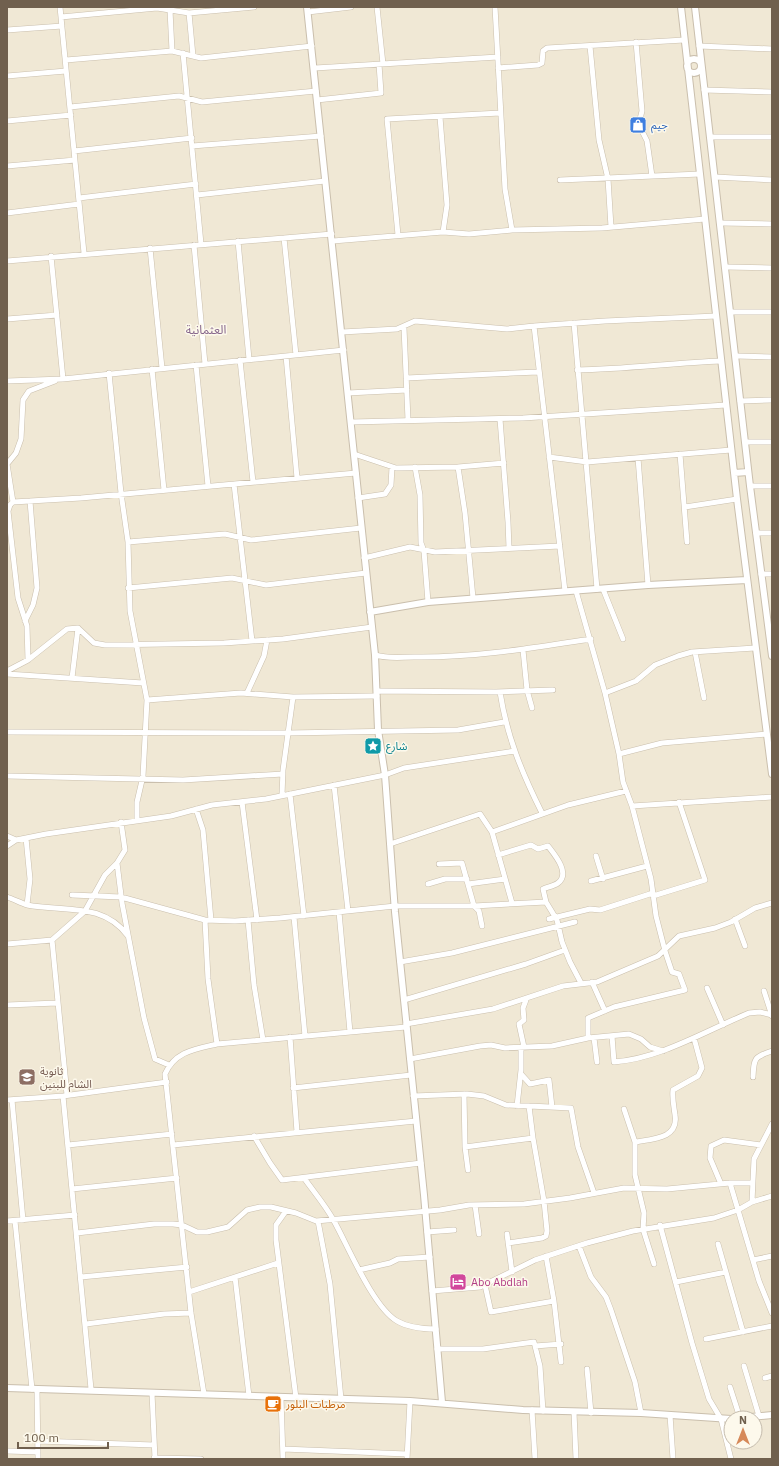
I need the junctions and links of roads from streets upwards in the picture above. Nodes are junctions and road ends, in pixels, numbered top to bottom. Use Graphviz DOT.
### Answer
graph roads {
  1 [pos="60,7"];
  2 [pos="254,7"];
  3 [pos="351,7"];
  4 [pos="377,7"];
  5 [pos="495,7"];
  6 [pos="681,7"];
  7 [pos="695,7"];
  8 [pos="179,9"];
  9 [pos="308,9"];
  10 [pos="170,10"];
  11 [pos="189,13"];
  12 [pos="61,17"];
  13 [pos="62,26"];
  14 [pos="7,30"];
  15 [pos="684,40"];
  16 [pos="636,42"];
  17 [pos="312,46"];
  18 [pos="590,46"];
  19 [pos="699,46"];
  20 [pos="772,49"];
  21 [pos="172,51"];
  22 [pos="183,53"];
  23 [pos="193,56"];
  24 [pos="498,57"];
  25 [pos="66,60"];
  26 [pos="381,64"];
  27 [pos="701,65"];
  28 [pos="687,66"];
  29 [pos="315,68"];
  30 [pos="498,68"];
  31 [pos="66,71"];
  32 [pos="7,76"];
  33 [pos="704,90"];
  34 [pos="316,91"];
  35 [pos="772,92"];
  36 [pos="188,99"];
  37 [pos="317,100"];
  38 [pos="70,107"];
  39 [pos="500,113"];
  40 [pos="71,115"];
  41 [pos="440,116"];
  42 [pos="7,121"];
  43 [pos="321,136"];
  44 [pos="710,137"];
  45 [pos="772,137"];
  46 [pos="192,138"];
  47 [pos="192,146"];
  48 [pos="74,151"];
  49 [pos="75,160"];
  50 [pos="7,166"];
  51 [pos="700,174"];
  52 [pos="652,176"];
  53 [pos="715,178"];
  54 [pos="608,179"];
  55 [pos="560,180"];
  56 [pos="772,180"];
  57 [pos="325,181"];
  58 [pos="196,184"];
  59 [pos="197,194"];
  60 [pos="79,198"];
  61 [pos="79,204"];
  62 [pos="7,213"];
  63 [pos="705,219"];
  64 [pos="721,223"];
  65 [pos="772,224"];
  66 [pos="611,227"];
  67 [pos="512,230"];
  68 [pos="443,232"];
  69 [pos="398,235"];
  70 [pos="333,237"];
  71 [pos="284,238"];
  72 [pos="238,241"];
  73 [pos="201,244"];
  74 [pos="194,245"];
  75 [pos="150,248"];
  76 [pos="84,254"];
  77 [pos="52,256"];
  78 [pos="7,261"];
  79 [pos="726,267"];
  80 [pos="772,268"];
  81 [pos="731,312"];
  82 [pos="772,312"];
  83 [pos="57,314"];
  84 [pos="716,316"];
  85 [pos="7,319"];
  86 [pos="574,323"];
  87 [pos="534,326"];
  88 [pos="404,328"];
  89 [pos="342,332"];
  90 [pos="344,350"];
  91 [pos="296,355"];
  92 [pos="286,356"];
  93 [pos="736,356"];
  94 [pos="772,356"];
  95 [pos="249,359"];
  96 [pos="240,360"];
  97 [pos="721,361"];
  98 [pos="205,364"];
  99 [pos="196,365"];
  100 [pos="162,368"];
  101 [pos="152,369"];
  102 [pos="577,370"];
  103 [pos="538,372"];
  104 [pos="110,373"];
  105 [pos="406,378"];
  106 [pos="63,379"];
  107 [pos="7,381"];
  108 [pos="406,390"];
  109 [pos="348,393"];
  110 [pos="772,400"];
  111 [pos="740,401"];
  112 [pos="726,405"];
  113 [pos="582,415"];
  114 [pos="544,417"];
  115 [pos="500,419"];
  116 [pos="408,420"];
  117 [pos="351,422"];
  118 [pos="745,442"];
  119 [pos="772,442"];
  120 [pos="731,450"];
  121 [pos="354,454"];
  122 [pos="680,454"];
  123 [pos="549,457"];
  124 [pos="638,458"];
  125 [pos="587,462"];
  126 [pos="504,463"];
  127 [pos="7,464"];
  128 [pos="392,467"];
  129 [pos="415,467"];
  130 [pos="458,467"];
  131 [pos="748,472"];
  132 [pos="356,473"];
  133 [pos="734,473"];
  134 [pos="297,478"];
  135 [pos="253,482"];
  136 [pos="234,484"];
  137 [pos="208,486"];
  138 [pos="750,486"];
  139 [pos="772,486"];
  140 [pos="164,490"];
  141 [pos="121,494"];
  142 [pos="358,498"];
  143 [pos="737,499"];
  144 [pos="30,501"];
  145 [pos="13,502"];
  146 [pos="685,506"];
  147 [pos="361,528"];
  148 [pos="756,533"];
  149 [pos="772,533"];
  150 [pos="240,538"];
  151 [pos="128,542"];
  152 [pos="687,542"];
  153 [pos="560,546"];
  154 [pos="509,548"];
  155 [pos="468,550"];
  156 [pos="424,551"];
  157 [pos="364,558"];
  158 [pos="366,573"];
  159 [pos="761,574"];
  160 [pos="772,574"];
  161 [pos="747,580"];
  162 [pos="245,581"];
  163 [pos="648,585"];
  164 [pos="128,588"];
  165 [pos="600,589"];
  166 [pos="565,591"];
  167 [pos="576,591"];
  168 [pos="473,598"];
  169 [pos="428,602"];
  170 [pos="370,612"];
  171 [pos="769,617"];
  172 [pos="25,621"];
  173 [pos="372,627"];
  174 [pos="78,628"];
  175 [pos="590,639"];
  176 [pos="623,639"];
  177 [pos="267,640"];
  178 [pos="252,641"];
  179 [pos="137,643"];
  180 [pos="755,648"];
  181 [pos="523,650"];
  182 [pos="695,652"];
  183 [pos="375,655"];
  184 [pos="772,656"];
  185 [pos="28,660"];
  186 [pos="7,673"];
  187 [pos="72,678"];
  188 [pos="143,683"];
  189 [pos="528,690"];
  190 [pos="553,690"];
  191 [pos="500,692"];
  192 [pos="247,693"];
  193 [pos="605,693"];
  194 [pos="377,694"];
  195 [pos="293,698"];
  196 [pos="704,698"];
  197 [pos="147,700"];
  198 [pos="532,708"];
  199 [pos="504,722"];
  200 [pos="378,730"];
  201 [pos="7,732"];
  202 [pos="288,733"];
  203 [pos="146,734"];
  204 [pos="767,734"];
  205 [pos="515,751"];
  206 [pos="619,754"];
  207 [pos="283,774"];
  208 [pos="772,774"];
  209 [pos="385,775"];
  210 [pos="7,776"];
  211 [pos="142,779"];
  212 [pos="334,785"];
  213 [pos="626,791"];
  214 [pos="290,794"];
  215 [pos="282,795"];
  216 [pos="772,797"];
  217 [pos="242,802"];
  218 [pos="680,802"];
  219 [pos="632,806"];
  220 [pos="196,809"];
  221 [pos="542,813"];
  222 [pos="137,820"];
  223 [pos="122,822"];
  224 [pos="492,832"];
  225 [pos="7,836"];
  226 [pos="26,838"];
  227 [pos="16,840"];
  228 [pos="390,844"];
  229 [pos="7,846"];
  230 [pos="498,855"];
  231 [pos="596,856"];
  232 [pos="117,863"];
  233 [pos="439,864"];
  234 [pos="647,866"];
  235 [pos="505,879"];
  236 [pos="603,879"];
  237 [pos="591,881"];
  238 [pos="467,882"];
  239 [pos="428,884"];
  240 [pos="653,894"];
  241 [pos="72,895"];
  242 [pos="94,895"];
  243 [pos="7,897"];
  244 [pos="121,897"];
  245 [pos="546,902"];
  246 [pos="512,903"];
  247 [pos="772,904"];
  248 [pos="27,905"];
  249 [pos="395,906"];
  250 [pos="474,906"];
  251 [pos="85,911"];
  252 [pos="348,911"];
  253 [pos="339,912"];
  254 [pos="294,916"];
  255 [pos="304,916"];
  256 [pos="555,917"];
  257 [pos="549,919"];
  258 [pos="735,919"];
  259 [pos="205,920"];
  260 [pos="211,920"];
  261 [pos="248,920"];
  262 [pos="257,920"];
  263 [pos="575,922"];
  264 [pos="482,926"];
  265 [pos="559,927"];
  266 [pos="130,939"];
  267 [pos="52,940"];
  268 [pos="7,944"];
  269 [pos="745,946"];
  270 [pos="566,950"];
  271 [pos="665,951"];
  272 [pos="400,962"];
  273 [pos="592,982"];
  274 [pos="581,983"];
  275 [pos="707,988"];
  276 [pos="764,991"];
  277 [pos="404,1000"];
  278 [pos="526,1000"];
  279 [pos="57,1003"];
  280 [pos="7,1006"];
  281 [pos="605,1011"];
  282 [pos="772,1016"];
  283 [pos="723,1025"];
  284 [pos="406,1026"];
  285 [pos="350,1032"];
  286 [pos="305,1036"];
  287 [pos="612,1036"];
  288 [pos="290,1037"];
  289 [pos="588,1038"];
  290 [pos="594,1038"];
  291 [pos="694,1038"];
  292 [pos="263,1040"];
  293 [pos="217,1044"];
  294 [pos="522,1047"];
  295 [pos="663,1051"];
  296 [pos="772,1051"];
  297 [pos="410,1059"];
  298 [pos="597,1062"];
  299 [pos="169,1065"];
  300 [pos="411,1074"];
  301 [pos="521,1074"];
  302 [pos="753,1077"];
  303 [pos="167,1082"];
  304 [pos="293,1088"];
  305 [pos="464,1094"];
  306 [pos="65,1095"];
  307 [pos="413,1096"];
  308 [pos="10,1100"];
  309 [pos="518,1106"];
  310 [pos="529,1106"];
  311 [pos="552,1107"];
  312 [pos="624,1109"];
  313 [pos="416,1121"];
  314 [pos="772,1124"];
  315 [pos="297,1132"];
  316 [pos="172,1134"];
  317 [pos="254,1136"];
  318 [pos="533,1138"];
  319 [pos="635,1142"];
  320 [pos="68,1145"];
  321 [pos="174,1145"];
  322 [pos="761,1145"];
  323 [pos="466,1146"];
  324 [pos="421,1163"];
  325 [pos="468,1170"];
  326 [pos="177,1178"];
  327 [pos="304,1178"];
  328 [pos="730,1183"];
  329 [pos="752,1183"];
  330 [pos="721,1184"];
  331 [pos="638,1187"];
  332 [pos="72,1189"];
  333 [pos="594,1193"];
  334 [pos="772,1196"];
  335 [pos="544,1201"];
  336 [pos="752,1202"];
  337 [pos="475,1205"];
  338 [pos="426,1210"];
  339 [pos="738,1210"];
  340 [pos="286,1211"];
  341 [pos="75,1215"];
  342 [pos="333,1219"];
  343 [pos="24,1220"];
  344 [pos="15,1221"];
  345 [pos="318,1221"];
  346 [pos="7,1222"];
  347 [pos="182,1225"];
  348 [pos="660,1225"];
  349 [pos="643,1228"];
  350 [pos="454,1230"];
  351 [pos="427,1232"];
  352 [pos="77,1233"];
  353 [pos="479,1234"];
  354 [pos="507,1234"];
  355 [pos="508,1243"];
  356 [pos="718,1244"];
  357 [pos="579,1246"];
  358 [pos="546,1256"];
  359 [pos="772,1256"];
  360 [pos="430,1257"];
  361 [pos="753,1260"];
  362 [pos="278,1263"];
  363 [pos="654,1264"];
  364 [pos="187,1267"];
  365 [pos="359,1270"];
  366 [pos="512,1272"];
  367 [pos="726,1272"];
  368 [pos="81,1277"];
  369 [pos="235,1277"];
  370 [pos="676,1282"];
  371 [pos="485,1285"];
  372 [pos="432,1291"];
  373 [pos="189,1292"];
  374 [pos="554,1301"];
  375 [pos="770,1303"];
  376 [pos="191,1313"];
  377 [pos="772,1313"];
  378 [pos="86,1324"];
  379 [pos="772,1326"];
  380 [pos="436,1330"];
  381 [pos="743,1332"];
  382 [pos="706,1339"];
  383 [pos="560,1344"];
  384 [pos="535,1346"];
  385 [pos="437,1349"];
  386 [pos="562,1362"];
  387 [pos="744,1366"];
  388 [pos="587,1369"];
  389 [pos="772,1376"];
  390 [pos="765,1378"];
  391 [pos="730,1387"];
  392 [pos="7,1388"];
  393 [pos="35,1388"];
  394 [pos="91,1389"];
  395 [pos="152,1393"];
  396 [pos="204,1394"];
  397 [pos="249,1396"];
  398 [pos="281,1398"];
  399 [pos="296,1398"];
  400 [pos="340,1399"];
  401 [pos="410,1401"];
  402 [pos="442,1402"];
  403 [pos="532,1410"];
  404 [pos="737,1410"];
  405 [pos="757,1410"];
  406 [pos="544,1411"];
  407 [pos="574,1412"];
  408 [pos="591,1413"];
  409 [pos="641,1413"];
  410 [pos="670,1415"];
  411 [pos="721,1419"];
  412 [pos="38,1441"];
  413 [pos="154,1445"];
  414 [pos="283,1449"];
  415 [pos="7,1451"];
  416 [pos="38,1452"];
  417 [pos="407,1457"];
  418 [pos="38,1459"];
  419 [pos="154,1459"];
  420 [pos="201,1459"];
  421 [pos="283,1459"];
  422 [pos="534,1459"];
  423 [pos="576,1459"];
  424 [pos="673,1459"];
  425 [pos="731,1459"];
  1 -- 12 [label="street"];
  2 -- 11 [label="street"];
  3 -- 9 [label="street"];
  4 -- 26 [label="street"];
  5 -- 24 [label="street"];
  6 -- 15 [label="street"];
  7 -- 19 [label="street"];
  8 -- 10 [label="street"];
  8 -- 11 [label="street"];
  9 -- 17 [label="street"];
  10 -- 12 [label="street"];
  10 -- 21 [label="street"];
  11 -- 23 [label="street"];
  12 -- 13 [label="street"];
  13 -- 14 [label="street"];
  13 -- 25 [label="street"];
  15 -- 16 [label="street"];
  15 -- 28 [label="street"];
  16 -- 18 [label="street"];
  16 -- 52 [label="street"];
  17 -- 23 [label="street"];
  17 -- 29 [label="street"];
  18 -- 30 [label="street"];
  18 -- 54 [label="street"];
  19 -- 20 [label="street"];
  19 -- 27 [label="street"];
  21 -- 22 [label="street"];
  21 -- 25 [label="street"];
  22 -- 23 [label="street"];
  22 -- 36 [label="street"];
  24 -- 26 [label="street"];
  24 -- 30 [label="street"];
  25 -- 31 [label="street"];
  26 -- 29 [label="street"];
  26 -- 37 [label="street"];
  27 -- 28 [label="street"];
  27 -- 33 [label="street"];
  28 -- 51 [label="street"];
  29 -- 34 [label="street"];
  30 -- 39 [label="street"];
  31 -- 32 [label="street"];
  31 -- 38 [label="street"];
  33 -- 35 [label="street"];
  33 -- 44 [label="street"];
  34 -- 36 [label="street"];
  34 -- 37 [label="street"];
  36 -- 38 [label="street"];
  36 -- 46 [label="street"];
  37 -- 43 [label="street"];
  38 -- 40 [label="street"];
  39 -- 41 [label="street"];
  39 -- 67 [label="street"];
  40 -- 42 [label="street"];
  40 -- 48 [label="street"];
  41 -- 68 [label="street"];
  41 -- 69 [label="street"];
  43 -- 47 [label="street"];
  43 -- 57 [label="street"];
  44 -- 45 [label="street"];
  44 -- 53 [label="street"];
  46 -- 47 [label="street"];
  46 -- 48 [label="street"];
  47 -- 58 [label="street"];
  48 -- 49 [label="street"];
  49 -- 50 [label="street"];
  49 -- 60 [label="street"];
  51 -- 52 [label="street"];
  51 -- 63 [label="street"];
  52 -- 54 [label="street"];
  53 -- 56 [label="street"];
  53 -- 64 [label="street"];
  54 -- 55 [label="street"];
  54 -- 66 [label="street"];
  57 -- 59 [label="street"];
  57 -- 70 [label="street"];
  58 -- 59 [label="street"];
  58 -- 60 [label="street"];
  59 -- 73 [label="street"];
  60 -- 61 [label="street"];
  61 -- 62 [label="street"];
  61 -- 76 [label="street"];
  63 -- 66 [label="street"];
  63 -- 84 [label="street"];
  64 -- 65 [label="street"];
  64 -- 79 [label="street"];
  66 -- 67 [label="street"];
  67 -- 68 [label="street"];
  68 -- 69 [label="street"];
  69 -- 70 [label="street"];
  70 -- 71 [label="street"];
  70 -- 89 [label="street"];
  71 -- 72 [label="street"];
  71 -- 91 [label="street"];
  72 -- 73 [label="street"];
  72 -- 95 [label="street"];
  73 -- 74 [label="street"];
  74 -- 75 [label="street"];
  74 -- 98 [label="street"];
  75 -- 76 [label="street"];
  75 -- 100 [label="street"];
  76 -- 77 [label="street"];
  77 -- 78 [label="street"];
  77 -- 83 [label="street"];
  79 -- 80 [label="street"];
  79 -- 81 [label="street"];
  81 -- 82 [label="street"];
  81 -- 93 [label="street"];
  83 -- 85 [label="street"];
  83 -- 106 [label="street"];
  84 -- 86 [label="street"];
  84 -- 97 [label="street"];
  86 -- 87 [label="street"];
  86 -- 102 [label="street"];
  87 -- 88 [label="street"];
  87 -- 103 [label="street"];
  88 -- 89 [label="street"];
  88 -- 105 [label="street"];
  89 -- 90 [label="street"];
  90 -- 91 [label="street"];
  90 -- 109 [label="street"];
  91 -- 92 [label="street"];
  92 -- 95 [label="street"];
  92 -- 134 [label="street"];
  93 -- 94 [label="street"];
  93 -- 111 [label="street"];
  95 -- 96 [label="street"];
  96 -- 98 [label="street"];
  96 -- 135 [label="street"];
  97 -- 102 [label="street"];
  97 -- 112 [label="street"];
  98 -- 99 [label="street"];
  99 -- 100 [label="street"];
  99 -- 137 [label="street"];
  100 -- 101 [label="street"];
  101 -- 104 [label="street"];
  101 -- 140 [label="street"];
  102 -- 113 [label="street"];
  103 -- 105 [label="street"];
  103 -- 114 [label="street"];
  104 -- 106 [label="street"];
  104 -- 141 [label="street"];
  105 -- 108 [label="street"];
  106 -- 107 [label="street"];
  106 -- 127 [label="street"];
  108 -- 109 [label="street"];
  108 -- 116 [label="street"];
  109 -- 117 [label="street"];
  110 -- 111 [label="street"];
  111 -- 118 [label="street"];
  112 -- 113 [label="street"];
  112 -- 120 [label="street"];
  113 -- 114 [label="street"];
  113 -- 125 [label="street"];
  114 -- 115 [label="street"];
  114 -- 123 [label="street"];
  115 -- 116 [label="street"];
  115 -- 126 [label="street"];
  116 -- 117 [label="street"];
  117 -- 121 [label="street"];
  118 -- 119 [label="street"];
  118 -- 131 [label="street"];
  120 -- 122 [label="street"];
  120 -- 133 [label="street"];
  121 -- 128 [label="street"];
  121 -- 132 [label="street"];
  122 -- 124 [label="street"];
  122 -- 146 [label="street"];
  123 -- 125 [label="street"];
  123 -- 153 [label="street"];
  124 -- 125 [label="street"];
  124 -- 163 [label="street"];
  125 -- 165 [label="street"];
  126 -- 130 [label="street"];
  126 -- 154 [label="street"];
  127 -- 145 [label="street"];
  128 -- 129 [label="street"];
  128 -- 142 [label="street"];
  129 -- 130 [label="street"];
  129 -- 156 [label="street"];
  130 -- 155 [label="street"];
  131 -- 133 [label="street"];
  131 -- 138 [label="street"];
  132 -- 134 [label="street"];
  132 -- 142 [label="street"];
  133 -- 143 [label="street"];
  134 -- 135 [label="street"];
  135 -- 136 [label="street"];
  136 -- 137 [label="street"];
  136 -- 150 [label="street"];
  137 -- 140 [label="street"];
  138 -- 139 [label="street"];
  138 -- 148 [label="street"];
  140 -- 141 [label="street"];
  141 -- 144 [label="street"];
  141 -- 151 [label="street"];
  142 -- 147 [label="street"];
  143 -- 146 [label="street"];
  143 -- 161 [label="street"];
  144 -- 145 [label="street"];
  144 -- 172 [label="street"];
  145 -- 172 [label="street"];
  146 -- 152 [label="street"];
  147 -- 150 [label="street"];
  147 -- 157 [label="street"];
  148 -- 149 [label="street"];
  148 -- 159 [label="street"];
  150 -- 151 [label="street"];
  150 -- 162 [label="street"];
  151 -- 164 [label="street"];
  153 -- 154 [label="street"];
  153 -- 166 [label="street"];
  154 -- 155 [label="street"];
  155 -- 156 [label="street"];
  155 -- 168 [label="street"];
  156 -- 157 [label="street"];
  156 -- 169 [label="street"];
  157 -- 158 [label="street"];
  158 -- 162 [label="street"];
  158 -- 170 [label="street"];
  159 -- 160 [label="street"];
  159 -- 171 [label="street"];
  161 -- 163 [label="street"];
  161 -- 180 [label="street"];
  162 -- 164 [label="street"];
  162 -- 178 [label="street"];
  163 -- 165 [label="street"];
  164 -- 179 [label="street"];
  165 -- 167 [label="street"];
  165 -- 176 [label="street"];
  166 -- 167 [label="street"];
  166 -- 168 [label="street"];
  167 -- 175 [label="street"];
  168 -- 169 [label="street"];
  169 -- 170 [label="street"];
  170 -- 173 [label="street"];
  171 -- 184 [label="street"];
  172 -- 185 [label="street"];
  173 -- 177 [label="street"];
  173 -- 183 [label="street"];
  174 -- 179 [label="street"];
  174 -- 185 [label="street"];
  174 -- 187 [label="street"];
  175 -- 181 [label="street"];
  175 -- 193 [label="street"];
  177 -- 178 [label="street"];
  177 -- 192 [label="street"];
  178 -- 179 [label="street"];
  179 -- 188 [label="street"];
  180 -- 182 [label="street"];
  180 -- 204 [label="street"];
  181 -- 183 [label="street"];
  181 -- 189 [label="street"];
  182 -- 193 [label="street"];
  182 -- 196 [label="street"];
  183 -- 194 [label="street"];
  185 -- 186 [label="street"];
  186 -- 187 [label="street"];
  187 -- 188 [label="street"];
  188 -- 197 [label="street"];
  189 -- 190 [label="street"];
  189 -- 191 [label="street"];
  189 -- 198 [label="street"];
  191 -- 194 [label="street"];
  191 -- 199 [label="street"];
  192 -- 195 [label="street"];
  192 -- 197 [label="street"];
  193 -- 206 [label="street"];
  194 -- 195 [label="street"];
  194 -- 200 [label="street"];
  195 -- 202 [label="street"];
  197 -- 203 [label="street"];
  199 -- 200 [label="street"];
  199 -- 205 [label="street"];
  200 -- 202 [label="street"];
  200 -- 209 [label="street"];
  201 -- 203 [label="street"];
  202 -- 203 [label="street"];
  202 -- 207 [label="street"];
  203 -- 211 [label="street"];
  204 -- 206 [label="street"];
  204 -- 208 [label="street"];
  205 -- 209 [label="street"];
  205 -- 221 [label="street"];
  206 -- 213 [label="street"];
  207 -- 211 [label="street"];
  207 -- 215 [label="street"];
  209 -- 212 [label="street"];
  209 -- 228 [label="street"];
  210 -- 211 [label="street"];
  211 -- 222 [label="street"];
  212 -- 214 [label="street"];
  212 -- 252 [label="street"];
  213 -- 219 [label="street"];
  213 -- 221 [label="street"];
  214 -- 215 [label="street"];
  214 -- 255 [label="street"];
  215 -- 217 [label="street"];
  216 -- 218 [label="street"];
  217 -- 220 [label="street"];
  217 -- 262 [label="street"];
  218 -- 219 [label="street"];
  218 -- 240 [label="street"];
  219 -- 234 [label="street"];
  220 -- 222 [label="street"];
  220 -- 260 [label="street"];
  221 -- 224 [label="street"];
  222 -- 223 [label="street"];
  223 -- 226 [label="street"];
  223 -- 232 [label="street"];
  224 -- 228 [label="street"];
  224 -- 230 [label="street"];
  225 -- 227 [label="street"];
  226 -- 227 [label="street"];
  226 -- 248 [label="street"];
  227 -- 229 [label="street"];
  228 -- 249 [label="street"];
  230 -- 235 [label="street"];
  230 -- 245 [label="street"];
  231 -- 236 [label="street"];
  232 -- 242 [label="street"];
  232 -- 244 [label="street"];
  233 -- 238 [label="street"];
  234 -- 236 [label="street"];
  234 -- 240 [label="street"];
  235 -- 238 [label="street"];
  235 -- 246 [label="street"];
  236 -- 237 [label="street"];
  238 -- 239 [label="street"];
  238 -- 250 [label="street"];
  240 -- 256 [label="street"];
  240 -- 271 [label="street"];
  241 -- 242 [label="street"];
  242 -- 244 [label="street"];
  242 -- 251 [label="street"];
  243 -- 248 [label="street"];
  244 -- 259 [label="street"];
  244 -- 266 [label="street"];
  245 -- 246 [label="street"];
  245 -- 256 [label="street"];
  246 -- 250 [label="street"];
  247 -- 258 [label="street"];
  248 -- 251 [label="street"];
  249 -- 250 [label="street"];
  249 -- 252 [label="street"];
  249 -- 272 [label="street"];
  250 -- 264 [label="street"];
  251 -- 266 [label="street"];
  251 -- 267 [label="street"];
  252 -- 253 [label="street"];
  253 -- 255 [label="street"];
  253 -- 285 [label="street"];
  254 -- 255 [label="street"];
  254 -- 262 [label="street"];
  254 -- 286 [label="street"];
  256 -- 257 [label="street"];
  256 -- 265 [label="street"];
  258 -- 269 [label="street"];
  258 -- 271 [label="street"];
  259 -- 260 [label="street"];
  259 -- 293 [label="street"];
  260 -- 261 [label="street"];
  261 -- 262 [label="street"];
  261 -- 292 [label="street"];
  263 -- 265 [label="street"];
  265 -- 270 [label="street"];
  265 -- 272 [label="street"];
  266 -- 299 [label="street"];
  267 -- 268 [label="street"];
  267 -- 279 [label="street"];
  270 -- 274 [label="street"];
  270 -- 277 [label="street"];
  271 -- 273 [label="street"];
  271 -- 281 [label="street"];
  272 -- 277 [label="street"];
  273 -- 274 [label="street"];
  273 -- 281 [label="street"];
  274 -- 278 [label="street"];
  275 -- 283 [label="street"];
  276 -- 282 [label="street"];
  277 -- 284 [label="street"];
  278 -- 284 [label="street"];
  278 -- 294 [label="street"];
  279 -- 280 [label="street"];
  279 -- 306 [label="street"];
  281 -- 289 [label="street"];
  282 -- 283 [label="street"];
  283 -- 291 [label="street"];
  284 -- 285 [label="street"];
  284 -- 297 [label="street"];
  285 -- 286 [label="street"];
  286 -- 288 [label="street"];
  287 -- 290 [label="street"];
  287 -- 295 [label="street"];
  287 -- 295 [label="street"];
  288 -- 292 [label="street"];
  288 -- 304 [label="street"];
  289 -- 290 [label="street"];
  289 -- 294 [label="street"];
  290 -- 298 [label="street"];
  291 -- 295 [label="street"];
  291 -- 319 [label="street"];
  292 -- 293 [label="street"];
  293 -- 299 [label="street"];
  294 -- 297 [label="street"];
  294 -- 301 [label="street"];
  296 -- 302 [label="street"];
  297 -- 300 [label="street"];
  299 -- 303 [label="street"];
  300 -- 304 [label="street"];
  300 -- 307 [label="street"];
  301 -- 309 [label="street"];
  301 -- 311 [label="street"];
  303 -- 306 [label="street"];
  303 -- 316 [label="street"];
  304 -- 315 [label="street"];
  305 -- 307 [label="street"];
  305 -- 309 [label="street"];
  305 -- 323 [label="street"];
  306 -- 308 [label="street"];
  306 -- 320 [label="street"];
  307 -- 313 [label="street"];
  308 -- 343 [label="street"];
  309 -- 310 [label="street"];
  310 -- 311 [label="street"];
  310 -- 318 [label="street"];
  311 -- 333 [label="street"];
  312 -- 319 [label="street"];
  313 -- 315 [label="street"];
  313 -- 324 [label="street"];
  314 -- 322 [label="street"];
  315 -- 317 [label="street"];
  316 -- 320 [label="street"];
  316 -- 321 [label="street"];
  317 -- 321 [label="street"];
  317 -- 327 [label="street"];
  318 -- 323 [label="street"];
  318 -- 335 [label="street"];
  319 -- 331 [label="street"];
  320 -- 332 [label="street"];
  321 -- 326 [label="street"];
  322 -- 329 [label="street"];
  322 -- 330 [label="street"];
  323 -- 325 [label="street"];
  324 -- 327 [label="street"];
  324 -- 338 [label="street"];
  326 -- 332 [label="street"];
  326 -- 347 [label="street"];
  327 -- 342 [label="street"];
  328 -- 329 [label="street"];
  328 -- 330 [label="street"];
  328 -- 339 [label="street"];
  329 -- 336 [label="street"];
  330 -- 331 [label="street"];
  331 -- 333 [label="street"];
  331 -- 349 [label="street"];
  332 -- 341 [label="street"];
  333 -- 335 [label="street"];
  334 -- 336 [label="street"];
  335 -- 337 [label="street"];
  335 -- 355 [label="street"];
  336 -- 339 [label="street"];
  337 -- 338 [label="street"];
  337 -- 353 [label="street"];
  338 -- 342 [label="street"];
  338 -- 351 [label="street"];
  339 -- 348 [label="street"];
  339 -- 361 [label="street"];
  340 -- 345 [label="street"];
  340 -- 347 [label="street"];
  340 -- 362 [label="street"];
  341 -- 343 [label="street"];
  341 -- 352 [label="street"];
  342 -- 345 [label="street"];
  342 -- 365 [label="street"];
  343 -- 344 [label="street"];
  344 -- 346 [label="street"];
  344 -- 393 [label="street"];
  345 -- 400 [label="street"];
  347 -- 352 [label="street"];
  347 -- 364 [label="street"];
  348 -- 349 [label="street"];
  348 -- 370 [label="street"];
  349 -- 357 [label="street"];
  349 -- 363 [label="street"];
  350 -- 351 [label="street"];
  351 -- 360 [label="street"];
  352 -- 368 [label="street"];
  354 -- 355 [label="street"];
  355 -- 366 [label="street"];
  356 -- 367 [label="street"];
  357 -- 358 [label="street"];
  357 -- 409 [label="street"];
  358 -- 366 [label="street"];
  358 -- 374 [label="street"];
  359 -- 361 [label="street"];
  360 -- 365 [label="street"];
  360 -- 372 [label="street"];
  361 -- 375 [label="street"];
  362 -- 369 [label="street"];
  362 -- 399 [label="street"];
  364 -- 368 [label="street"];
  364 -- 373 [label="street"];
  365 -- 380 [label="street"];
  366 -- 371 [label="street"];
  367 -- 370 [label="street"];
  367 -- 381 [label="street"];
  368 -- 378 [label="street"];
  369 -- 373 [label="street"];
  369 -- 397 [label="street"];
  370 -- 411 [label="street"];
  371 -- 372 [label="street"];
  371 -- 374 [label="street"];
  372 -- 380 [label="street"];
  373 -- 376 [label="street"];
  374 -- 383 [label="street"];
  375 -- 377 [label="street"];
  376 -- 378 [label="street"];
  376 -- 396 [label="street"];
  378 -- 394 [label="street"];
  379 -- 381 [label="street"];
  380 -- 385 [label="street"];
  381 -- 382 [label="street"];
  383 -- 384 [label="street"];
  383 -- 386 [label="street"];
  384 -- 385 [label="street"];
  384 -- 406 [label="street"];
  385 -- 402 [label="street"];
  387 -- 405 [label="street"];
  388 -- 408 [label="street"];
  389 -- 390 [label="street"];
  391 -- 404 [label="street"];
  392 -- 393 [label="street"];
  393 -- 394 [label="street"];
  393 -- 412 [label="street"];
  394 -- 395 [label="street"];
  395 -- 396 [label="street"];
  395 -- 413 [label="street"];
  396 -- 397 [label="street"];
  397 -- 398 [label="street"];
  398 -- 399 [label="street"];
  398 -- 414 [label="street"];
  399 -- 400 [label="street"];
  400 -- 401 [label="street"];
  401 -- 402 [label="street"];
  401 -- 417 [label="street"];
  402 -- 403 [label="street"];
  403 -- 406 [label="street"];
  403 -- 422 [label="street"];
  406 -- 407 [label="street"];
  407 -- 408 [label="street"];
  407 -- 423 [label="street"];
  408 -- 409 [label="street"];
  409 -- 410 [label="street"];
  410 -- 411 [label="street"];
  410 -- 424 [label="street"];
  411 -- 425 [label="street"];
  412 -- 413 [label="street"];
  412 -- 416 [label="street"];
  413 -- 419 [label="street"];
  414 -- 417 [label="street"];
  414 -- 421 [label="street"];
  415 -- 416 [label="street"];
  416 -- 418 [label="street"];
  419 -- 420 [label="street"];
}
